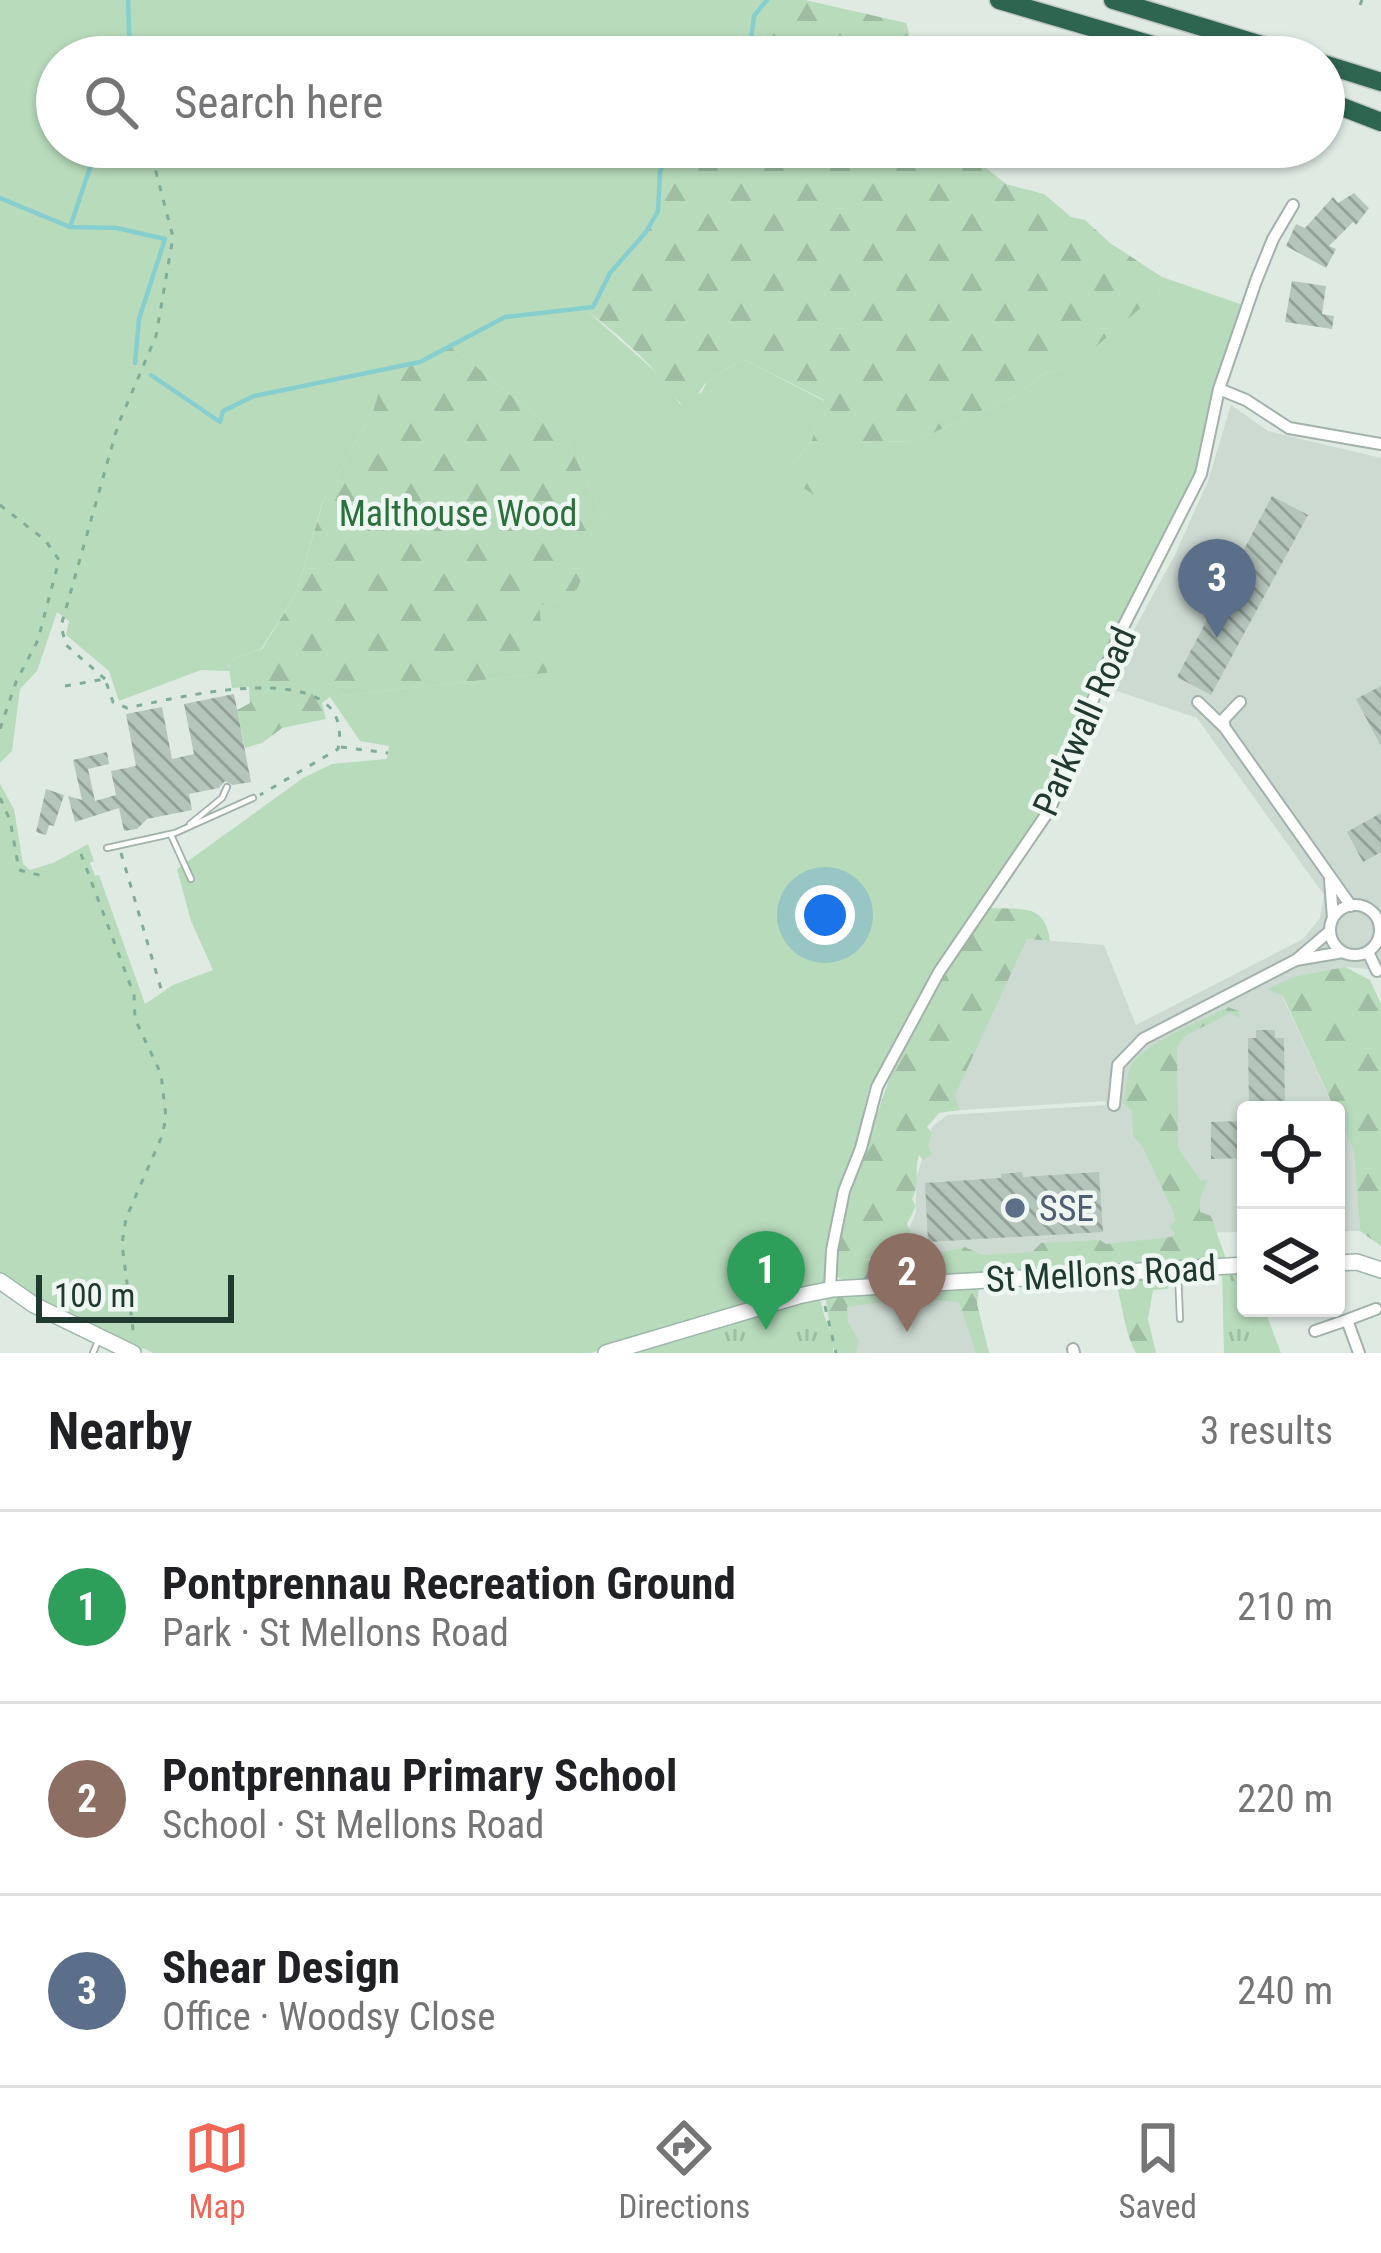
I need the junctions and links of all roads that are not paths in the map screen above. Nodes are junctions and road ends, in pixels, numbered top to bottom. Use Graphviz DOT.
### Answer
graph roads {
  1 [pos="999,0"];
  2 [pos="1113,0"];
  3 [pos="1122,36"];
  4 [pos="1232,36"];
  5 [pos="1345,69"];
  6 [pos="1381,79"];
  7 [pos="1345,105"];
  8 [pos="1381,118"];
  9 [pos="1294,206"];
  10 [pos="1219,389"];
  11 [pos="1381,444"];
  12 [pos="1198,702"];
  13 [pos="1240,702"];
  14 [pos="1225,728"];
  15 [pos="226,787"];
  16 [pos="253,799"];
  17 [pos="182,831"];
  18 [pos="171,835"];
  19 [pos="107,848"];
  20 [pos="191,879"];
  21 [pos="1330,880"];
  22 [pos="1381,905"];
  23 [pos="1352,906"];
  24 [pos="1366,908"];
  25 [pos="1332,925"];
  26 [pos="1380,933"];
  27 [pos="1343,952"];
  28 [pos="1367,952"];
  29 [pos="1297,960"];
  30 [pos="1377,971"];
  31 [pos="1114,1105"];
  32 [pos="1345,1263"];
  33 [pos="1237,1265"];
  34 [pos="1178,1268"];
  35 [pos="1381,1270"];
  36 [pos="0,1281"];
  37 [pos="827,1297"];
  38 [pos="1180,1307"];
  39 [pos="1169,1308"];
  40 [pos="1376,1309"];
  41 [pos="1180,1319"];
  42 [pos="1347,1319"];
  43 [pos="1315,1330"];
  44 [pos="96,1346"];
  45 [pos="133,1349"];
  46 [pos="606,1353"];
  47 [pos="1358,1353"];
  1 -- 3 [label="highway"];
  2 -- 4 [label="highway"];
  5 -- 6 [label="highway"];
  7 -- 8 [label="highway"];
  9 -- 10 [label="street, Parkwall Road"];
  10 -- 11 [label="street"];
  10 -- 37 [label="street, Parkwall Road"];
  12 -- 14 [label="street"];
  13 -- 14 [label="street"];
  14 -- 21 [label="street"];
  15 -- 17 [label="lane"];
  16 -- 17 [label="lane"];
  17 -- 18 [label="lane"];
  18 -- 19 [label="lane"];
  18 -- 20 [label="lane"];
  21 -- 23 [label="street"];
  21 -- 25 [label="street"];
  22 -- 24 [label="street"];
  23 -- 24 [label="street"];
  23 -- 25 [label="street"];
  24 -- 26 [label="street"];
  25 -- 27 [label="street"];
  25 -- 29 [label="street"];
  26 -- 28 [label="street"];
  27 -- 28 [label="street"];
  27 -- 29 [label="street"];
  28 -- 30 [label="street"];
  29 -- 31 [label="street"];
  32 -- 35 [label="main road"];
  33 -- 34 [label="main road, St Mellons Road"];
  34 -- 37 [label="main road, St Mellons Road"];
  34 -- 38 [label="lane"];
  36 -- 44 [label="main road"];
  37 -- 46 [label="main road, St Mellons Road"];
  38 -- 39 [label="lane"];
  38 -- 41 [label="lane"];
  40 -- 42 [label="street"];
  42 -- 43 [label="street"];
  42 -- 47 [label="street"];
  44 -- 45 [label="main road"];
}
